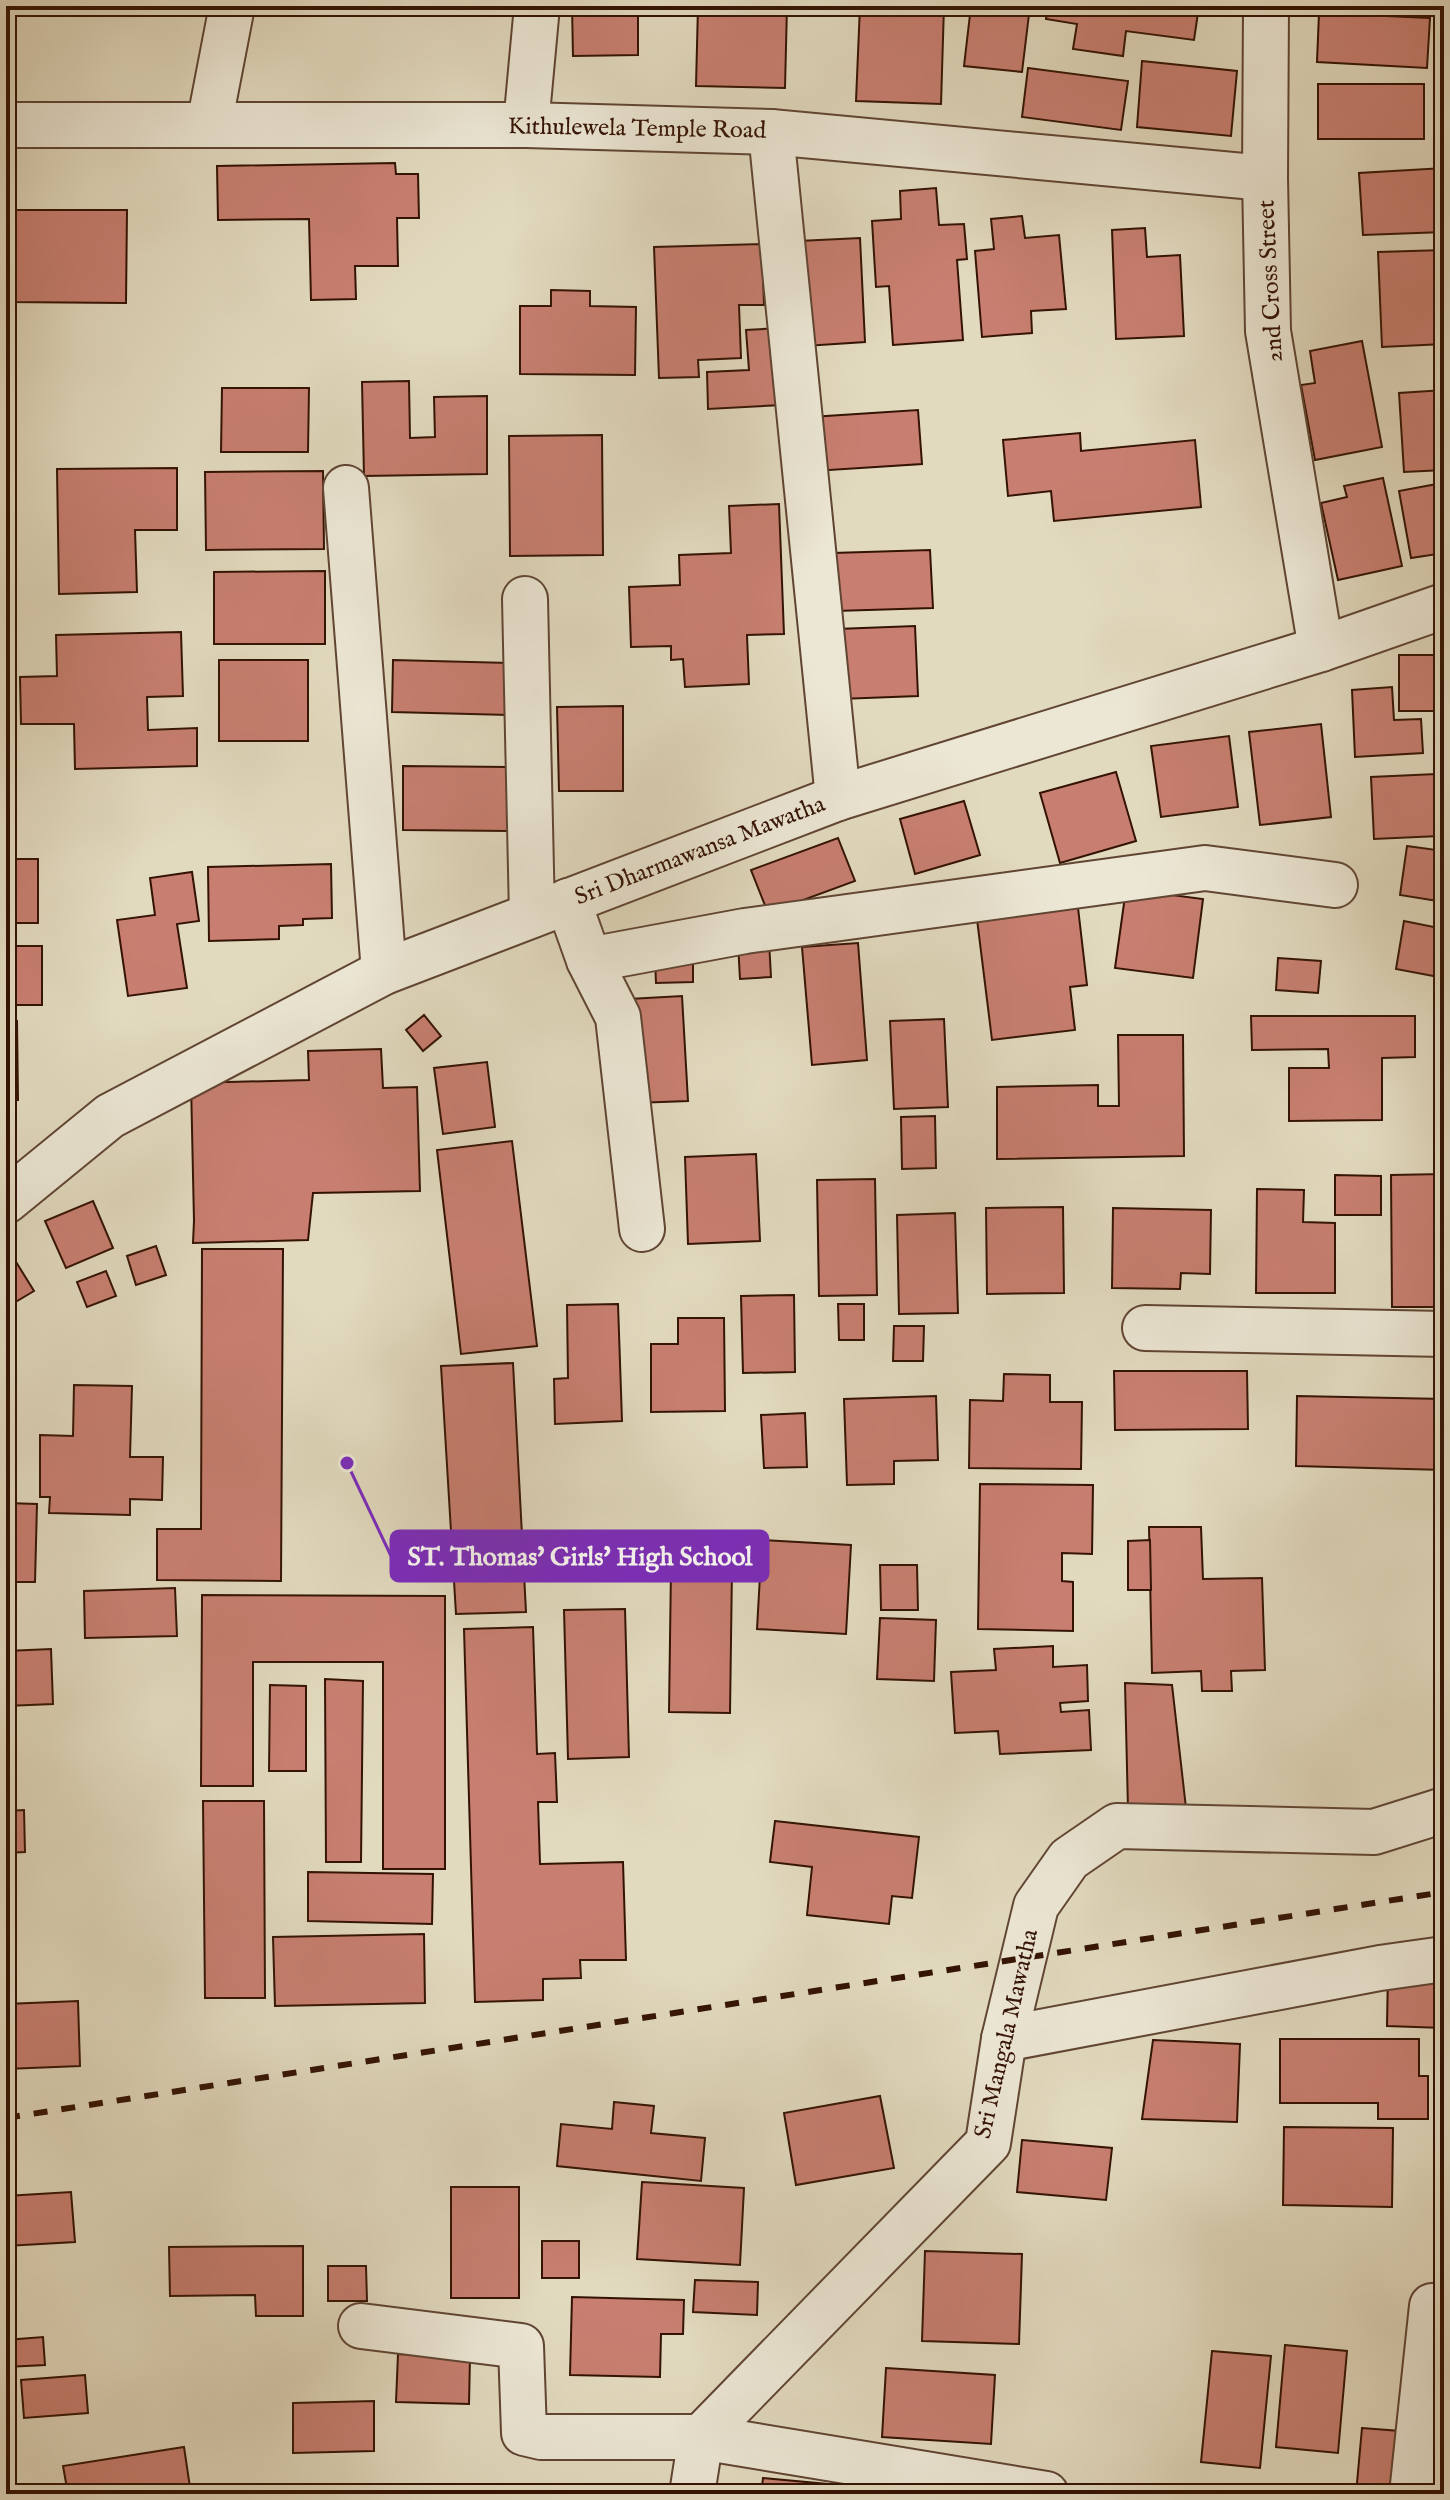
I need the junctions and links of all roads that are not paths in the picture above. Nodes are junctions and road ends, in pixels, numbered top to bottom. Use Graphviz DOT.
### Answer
graph roads {
  1 [pos="232,6"];
  2 [pos="537,6"];
  3 [pos="1266,6"];
  4 [pos="6,125"];
  5 [pos="209,125"];
  6 [pos="526,125"];
  7 [pos="771,132"];
  8 [pos="1265,178"];
  9 [pos="346,488"];
  10 [pos="525,599"];
  11 [pos="1444,606"];
  12 [pos="1321,649"];
  13 [pos="838,798"];
  14 [pos="1335,885"];
  15 [pos="550,908"];
  16 [pos="589,960"];
  17 [pos="384,972"];
  18 [pos="6,1201"];
  19 [pos="642,1229"];
  20 [pos="1145,1328"];
  21 [pos="1444,1334"];
  22 [pos="1444,1810"];
  23 [pos="1444,1959"];
  24 [pos="1004,2039"];
  25 [pos="1432,2306"];
  26 [pos="361,2326"];
  27 [pos="701,2437"];
  28 [pos="692,2494"];
  29 [pos="1046,2494"];
  30 [pos="1412,2494"];
  1 -- 5 [label="street"];
  2 -- 6 [label="street"];
  3 -- 8 [label="street, 2nd Cross Street"];
  4 -- 5 [label="street, Kithulewela Temple Road"];
  5 -- 6 [label="street, Kithulewela Temple Road"];
  6 -- 7 [label="street, Kithulewela Temple Road"];
  7 -- 8 [label="street, Kithulewela Temple Road"];
  7 -- 13 [label="street"];
  8 -- 12 [label="street, 2nd Cross Street"];
  9 -- 17 [label="street"];
  10 -- 15 [label="street"];
  11 -- 12 [label="street, Sri Dharmawansa Mawatha"];
  12 -- 13 [label="street, Sri Dharmawansa Mawatha"];
  13 -- 15 [label="street, Sri Dharmawansa Mawatha"];
  14 -- 16 [label="street"];
  15 -- 16 [label="street"];
  15 -- 17 [label="street, Sri Dharmawansa Mawatha"];
  16 -- 19 [label="street"];
  17 -- 18 [label="street, Sri Dharmawansa Mawatha"];
  20 -- 21 [label="street"];
  22 -- 24 [label="street, Sri Mangala Mawatha"];
  23 -- 24 [label="street"];
  24 -- 27 [label="street, Sri Mangala Mawatha"];
  25 -- 30 [label="street"];
  26 -- 27 [label="street"];
  27 -- 28 [label="street"];
  27 -- 29 [label="street"];
}
